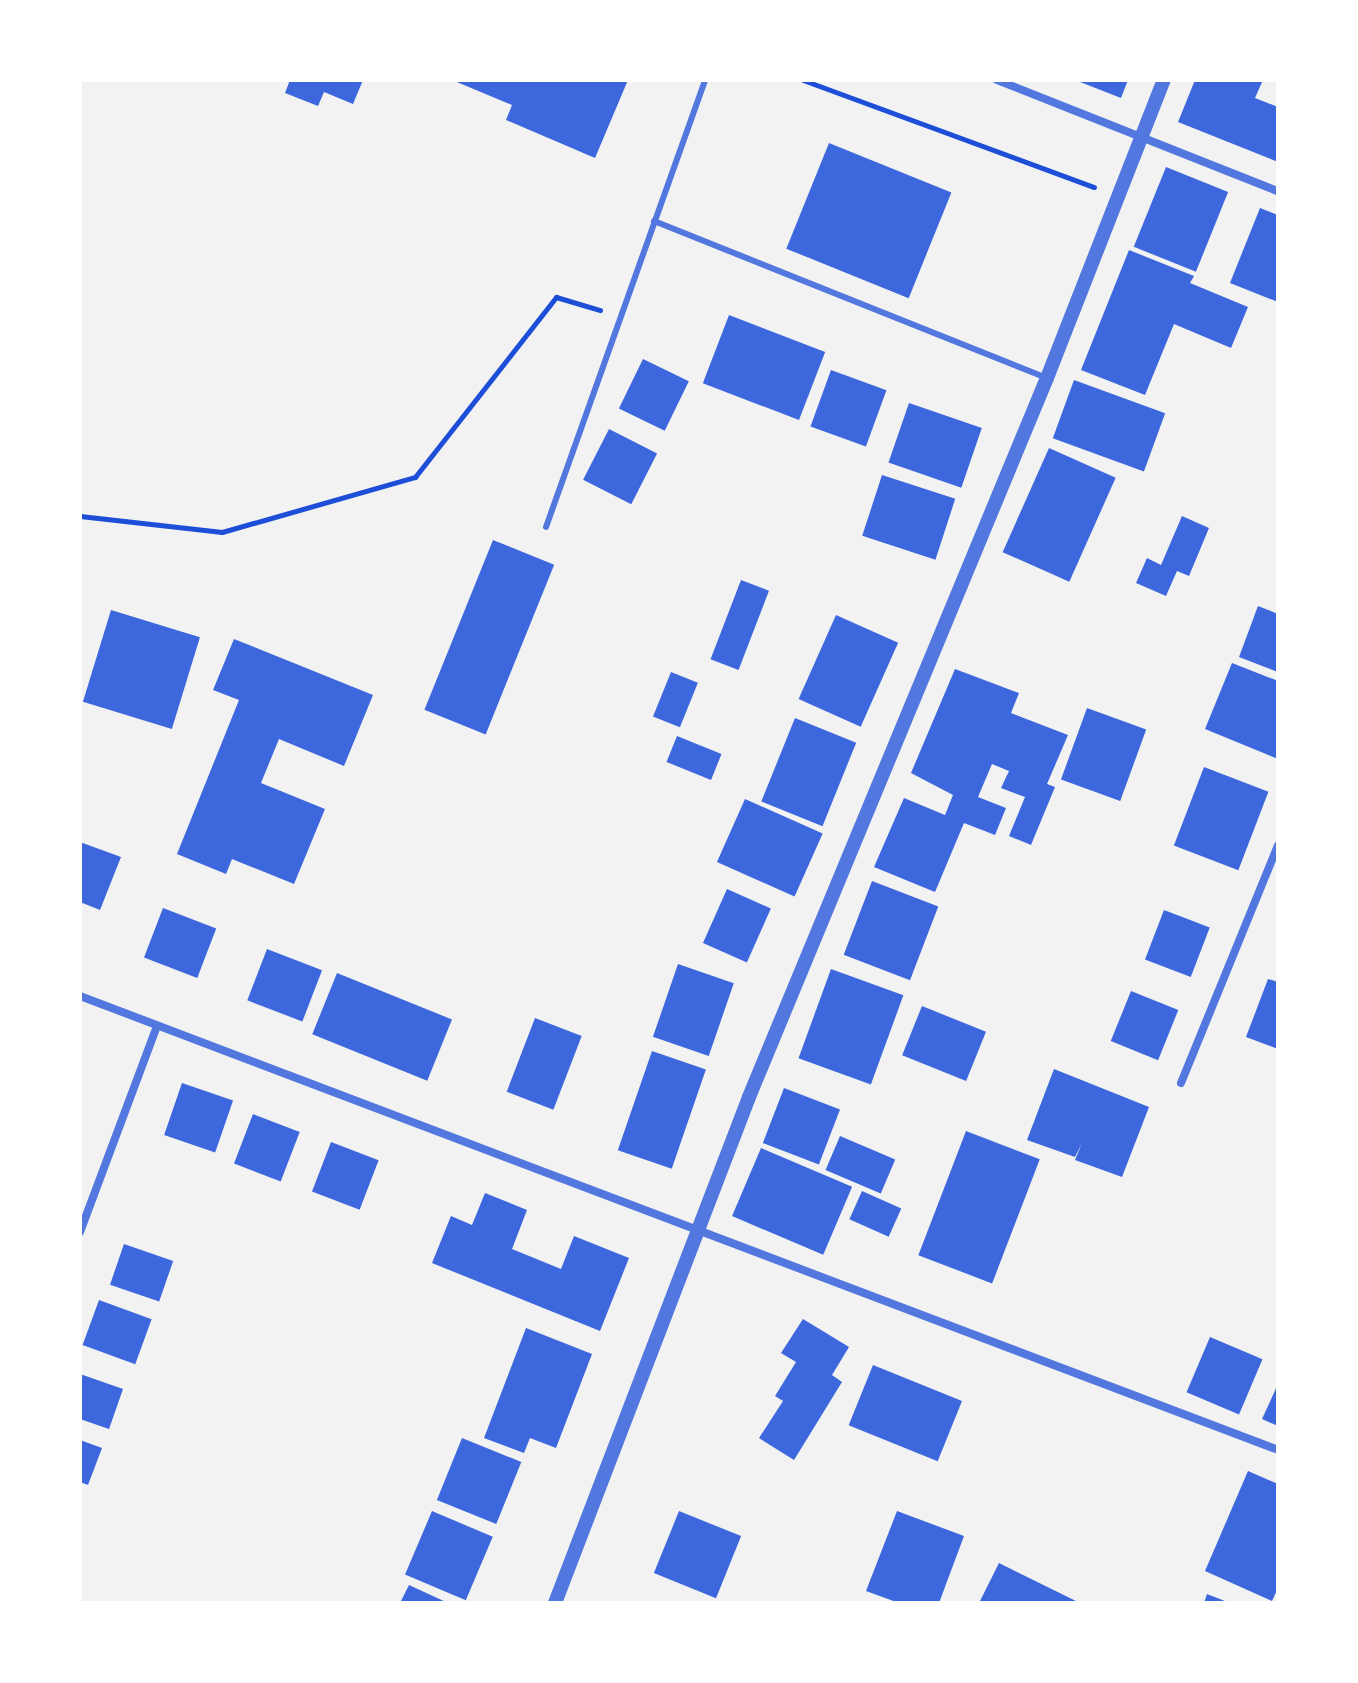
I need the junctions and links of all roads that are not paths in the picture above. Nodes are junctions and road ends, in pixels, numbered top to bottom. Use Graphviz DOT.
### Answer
graph roads {
  1 [pos="705,80"];
  2 [pos="997,80"];
  3 [pos="1164,80"];
  4 [pos="1140,137"];
  5 [pos="1278,191"];
  6 [pos="654,221"];
  7 [pos="1047,378"];
  8 [pos="546,527"];
  9 [pos="1278,845"];
  10 [pos="80,996"];
  11 [pos="157,1026"];
  12 [pos="1181,1083"];
  13 [pos="80,1232"];
  14 [pos="696,1232"];
  15 [pos="1278,1450"];
  16 [pos="555,1603"];
  1 -- 6 [label="lane"];
  2 -- 4 [label="street"];
  3 -- 4 [label="street"];
  4 -- 5 [label="street"];
  4 -- 7 [label="street"];
  6 -- 7 [label="lane"];
  6 -- 8 [label="lane"];
  7 -- 14 [label="street"];
  9 -- 12 [label="street"];
  10 -- 11 [label="street"];
  11 -- 13 [label="street"];
  11 -- 14 [label="street"];
  14 -- 15 [label="street"];
  14 -- 16 [label="street"];
}
